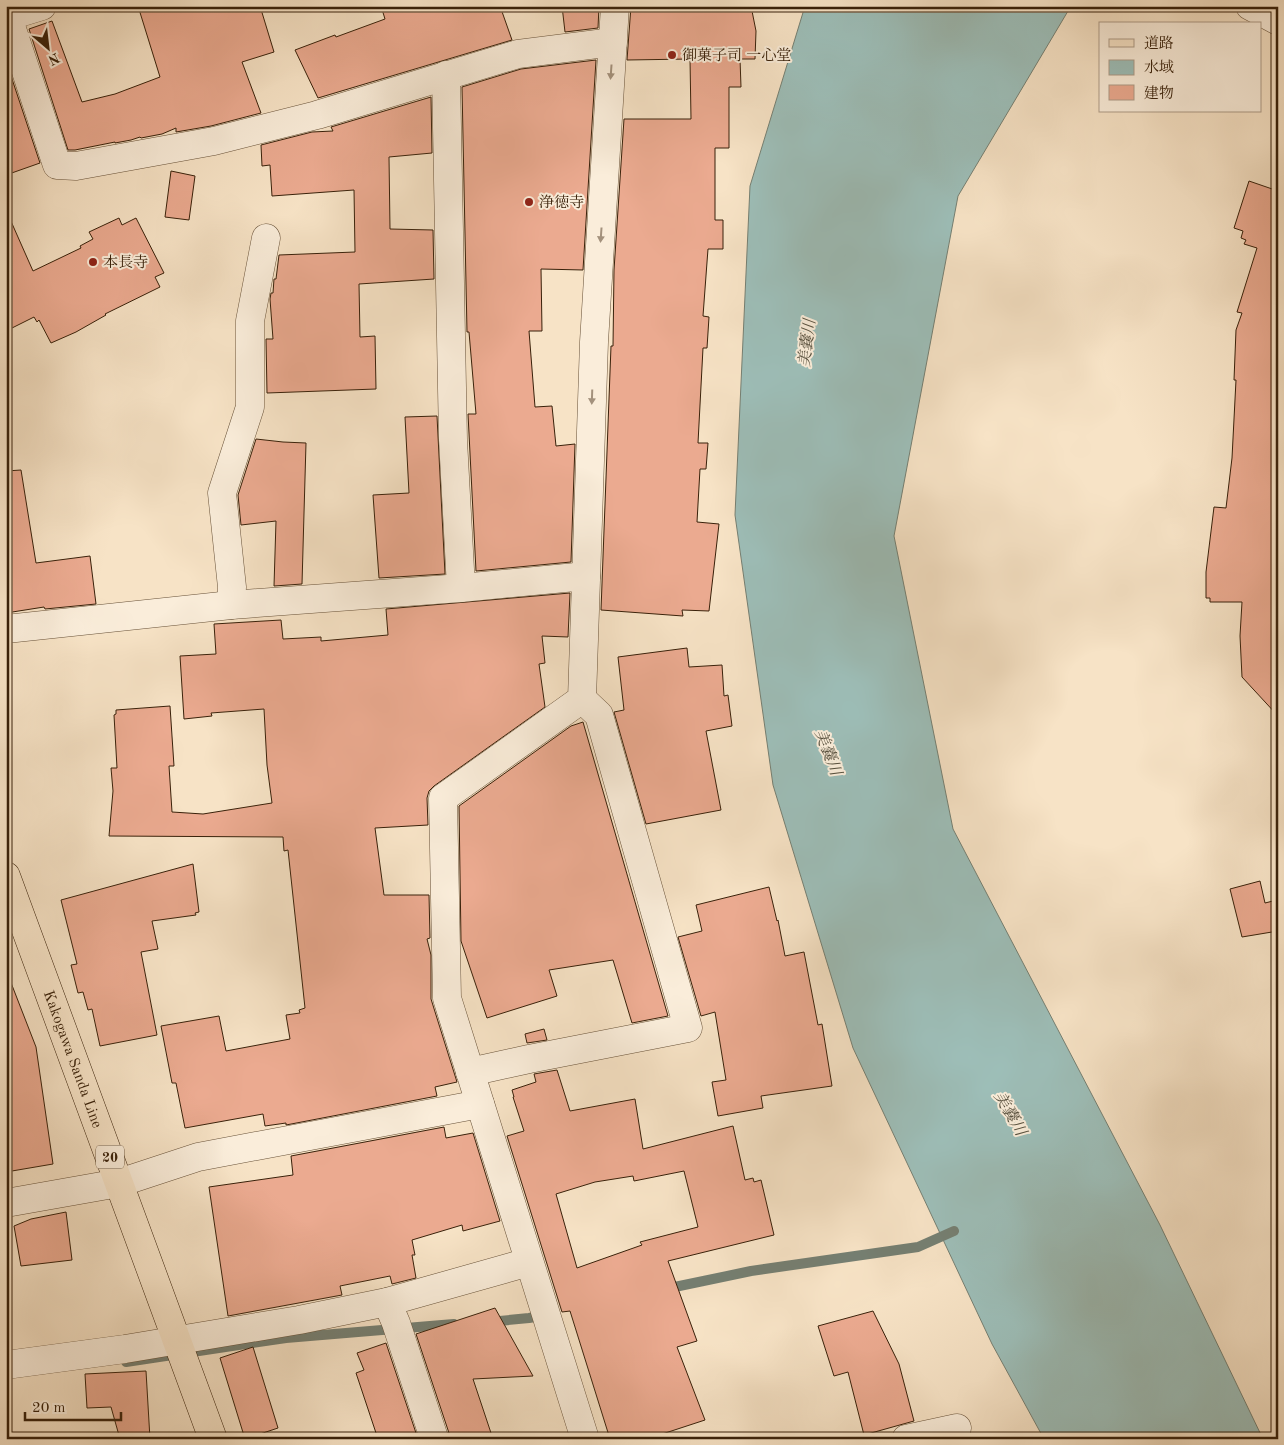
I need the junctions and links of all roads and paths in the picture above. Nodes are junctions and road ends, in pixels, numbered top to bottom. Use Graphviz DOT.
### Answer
graph roads {
  1 [pos="42,6"];
  2 [pos="616,6"];
  3 [pos="1250,6"];
  4 [pos="7,17"];
  5 [pos="1278,21"];
  6 [pos="613,42"];
  7 [pos="446,75"];
  8 [pos="266,238"];
  9 [pos="586,576"];
  10 [pos="460,588"];
  11 [pos="231,605"];
  12 [pos="6,629"];
  13 [pos="582,699"];
  14 [pos="6,876"];
  15 [pos="470,1072"];
  16 [pos="480,1104"];
  17 [pos="119,1183"];
  18 [pos="6,1203"];
  19 [pos="529,1262"];
  20 [pos="386,1302"];
  21 [pos="176,1340"];
  22 [pos="6,1364"];
  23 [pos="957,1428"];
  24 [pos="434,1438"];
  25 [pos="213,1439"];
  26 [pos="585,1439"];
  27 [pos="906,1439"];
  1 -- 4 [label="street"];
  2 -- 6 [label="street"];
  3 -- 5 [label="street"];
  4 -- 7 [label="street"];
  6 -- 7 [label="street"];
  6 -- 9 [label="street, one-way"];
  7 -- 10 [label="street"];
  8 -- 11 [label="street"];
  9 -- 10 [label="street"];
  9 -- 13 [label="street"];
  10 -- 11 [label="street"];
  11 -- 12 [label="street"];
  13 -- 15 [label="street"];
  13 -- 15 [label="street"];
  14 -- 17 [label="main road, Kakogawa Sanda Line / 20"];
  15 -- 16 [label="street"];
  16 -- 17 [label="street"];
  16 -- 19 [label="street"];
  17 -- 18 [label="street"];
  17 -- 21 [label="main road, Kakogawa Sanda Line / 20"];
  19 -- 20 [label="street"];
  19 -- 26 [label="street"];
  20 -- 21 [label="street"];
  20 -- 24 [label="street"];
  21 -- 22 [label="street"];
  21 -- 25 [label="main road, Kakogawa Sanda Line / 20"];
  23 -- 27 [label="street"];
}
